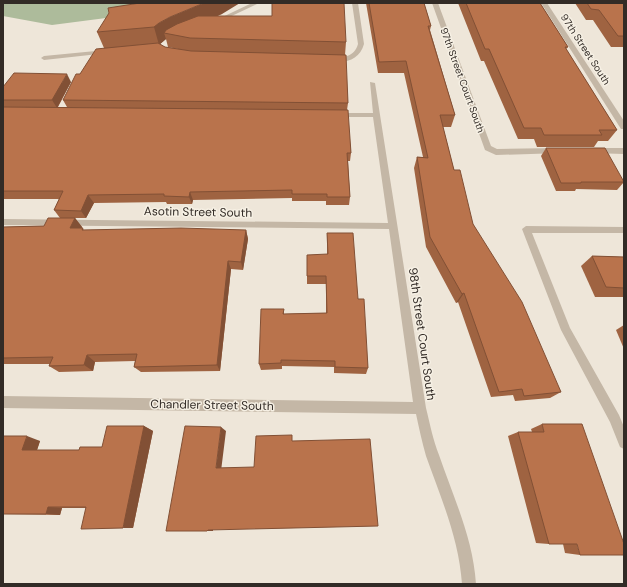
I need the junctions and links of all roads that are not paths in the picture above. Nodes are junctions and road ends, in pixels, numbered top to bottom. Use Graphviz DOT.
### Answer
graph roads {
  1 [pos="256,3"];
  2 [pos="355,3"];
  3 [pos="435,3"];
  4 [pos="544,3"];
  5 [pos="208,24"];
  6 [pos="114,52"];
  7 [pos="44,58"];
  8 [pos="324,60"];
  9 [pos="372,83"];
  10 [pos="328,115"];
  11 [pos="376,115"];
  12 [pos="624,127"];
  13 [pos="564,151"];
  14 [pos="586,151"];
  15 [pos="624,151"];
  16 [pos="3,222"];
  17 [pos="393,226"];
  18 [pos="624,230"];
  19 [pos="3,402"];
  20 [pos="420,408"];
  21 [pos="619,419"];
  22 [pos="624,443"];
  23 [pos="469,584"];
  1 -- 5 [label="street"];
  2 -- 8 [label="street"];
  3 -- 13 [label="street, 97th Street Court South"];
  4 -- 12 [label="street, 97th Street South"];
  6 -- 7 [label="street"];
  9 -- 11 [label="street, 98th Street Court South"];
  10 -- 11 [label="street"];
  11 -- 17 [label="street, 98th Street Court South"];
  14 -- 15 [label="street"];
  16 -- 17 [label="street, Asotin Street South"];
  17 -- 20 [label="street, 98th Street Court South"];
  18 -- 21 [label="street"];
  19 -- 20 [label="street, Chandler Street South"];
  20 -- 23 [label="street, 98th Street Court South"];
  21 -- 22 [label="street"];
}
